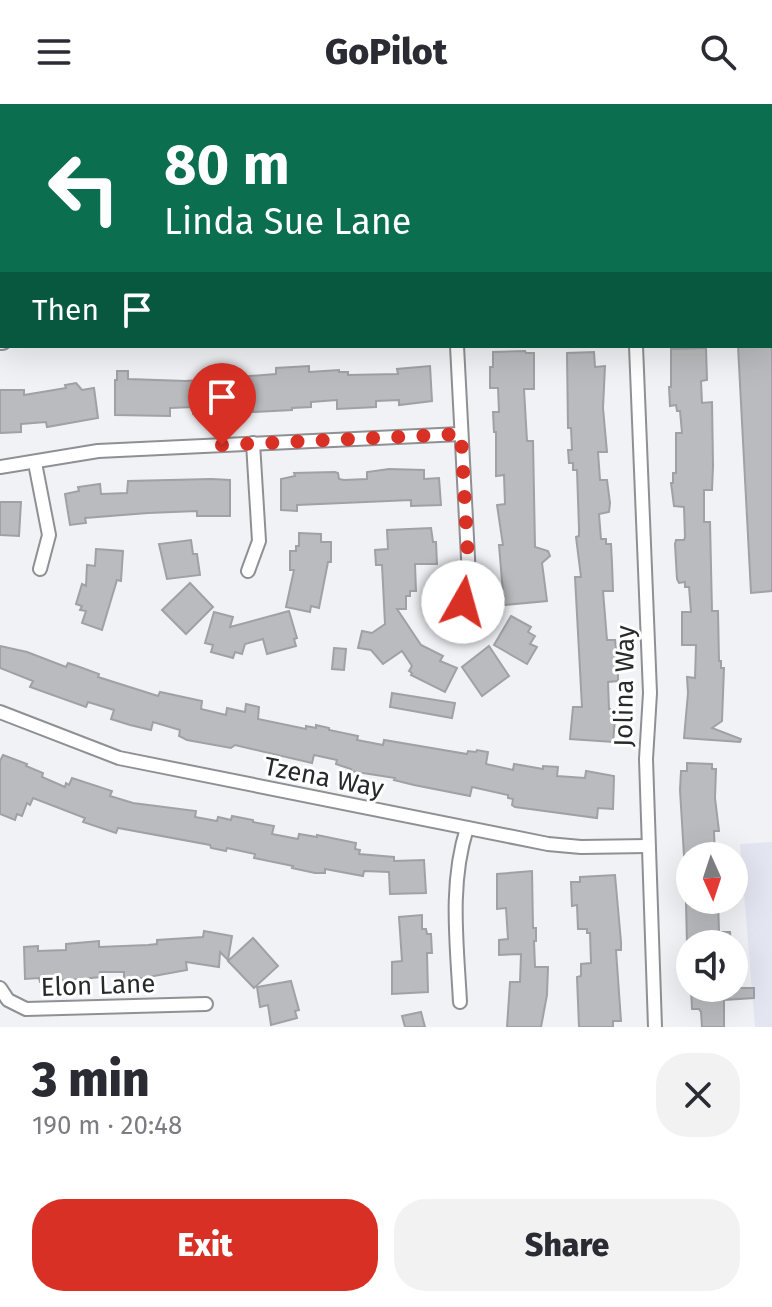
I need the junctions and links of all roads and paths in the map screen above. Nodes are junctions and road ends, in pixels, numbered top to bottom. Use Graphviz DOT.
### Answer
graph roads {
  1 [pos="457,348"];
  2 [pos="636,348"];
  3 [pos="461,434"];
  4 [pos="253,443"];
  5 [pos="35,463"];
  6 [pos="0,467"];
  7 [pos="40,569"];
  8 [pos="248,571"];
  9 [pos="463,602"];
  10 [pos="0,712"];
  11 [pos="467,828"];
  12 [pos="648,846"];
  13 [pos="0,988"];
  14 [pos="460,1002"];
  15 [pos="206,1004"];
  16 [pos="655,1027"];
  1 -- 3 [label="street"];
  2 -- 12 [label="street, Jolina Way"];
  3 -- 4 [label="street"];
  3 -- 9 [label="street"];
  4 -- 5 [label="street"];
  4 -- 8 [label="street"];
  5 -- 6 [label="street"];
  5 -- 7 [label="street"];
  10 -- 11 [label="street, Tzena Way"];
  11 -- 12 [label="street, Tzena Way"];
  11 -- 14 [label="street"];
  12 -- 16 [label="street, Jolina Way"];
  13 -- 15 [label="street, Elon Lane"];
}
